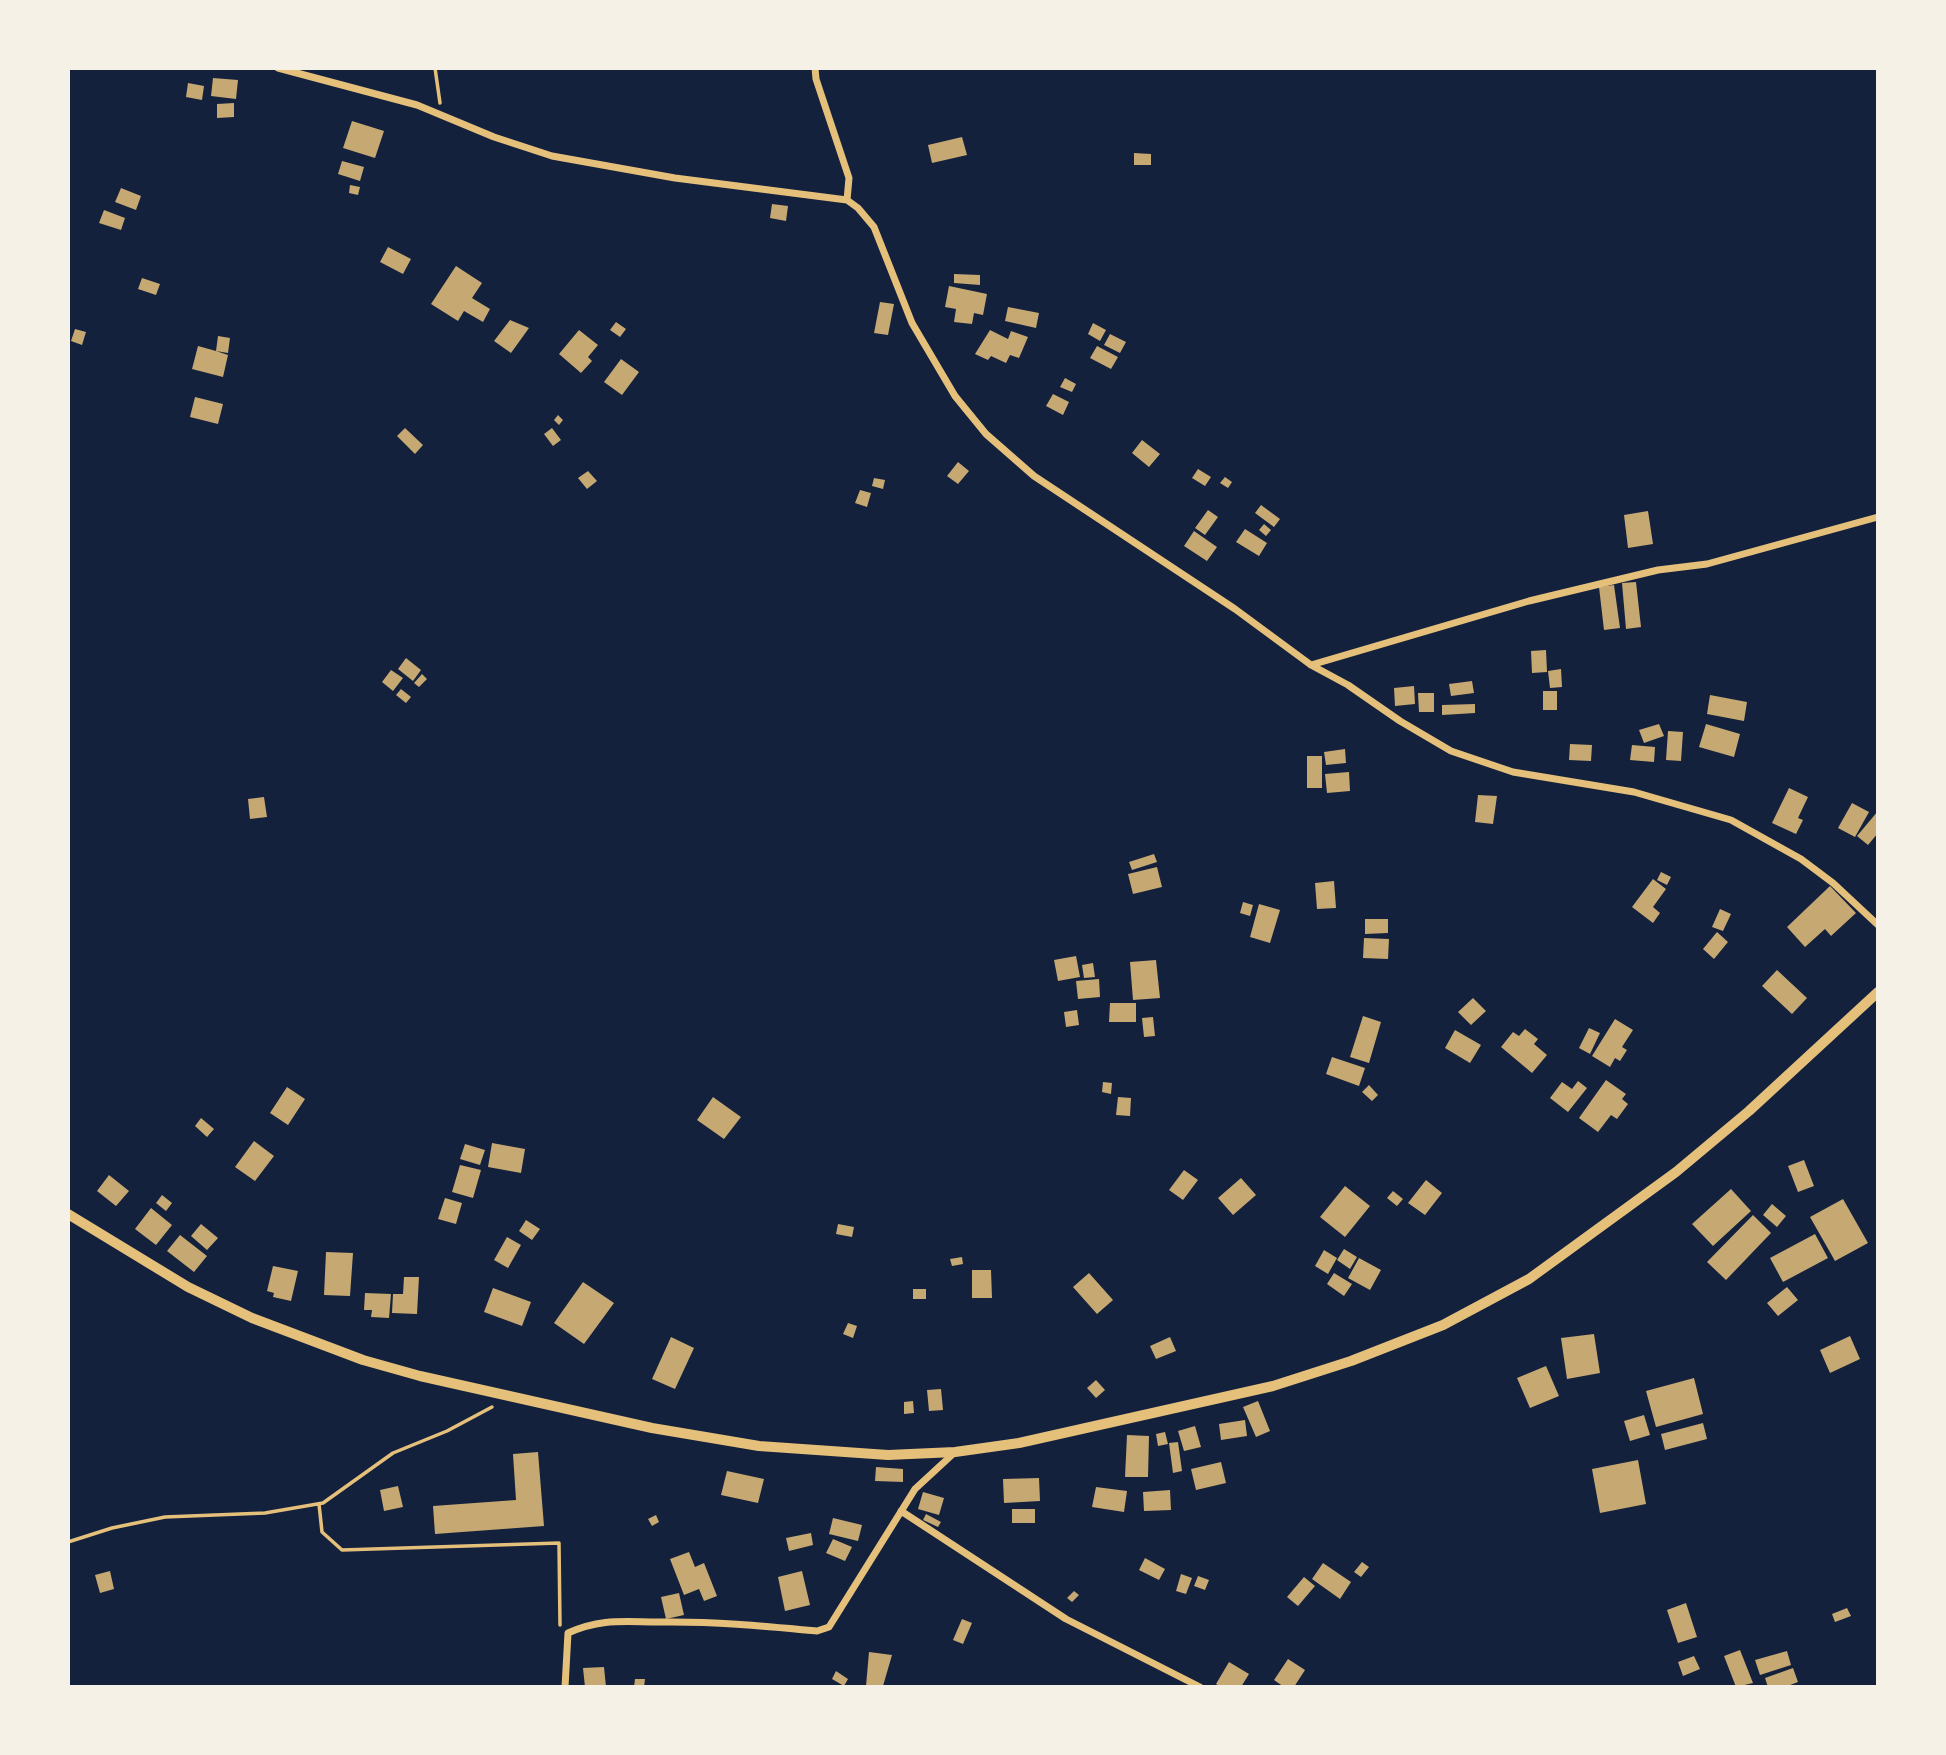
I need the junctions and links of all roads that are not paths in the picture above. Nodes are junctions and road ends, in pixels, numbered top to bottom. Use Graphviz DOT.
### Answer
graph roads {
  1 [pos="278,68"];
  2 [pos="815,68"];
  3 [pos="847,200"];
  4 [pos="1878,517"];
  5 [pos="1311,665"];
  6 [pos="1878,925"];
  7 [pos="1878,992"];
  8 [pos="68,1214"];
  9 [pos="955,1452"];
  10 [pos="901,1511"];
  11 [pos="565,1687"];
  12 [pos="1199,1687"];
  1 -- 3 [label="street"];
  2 -- 3 [label="street"];
  3 -- 5 [label="street"];
  4 -- 5 [label="street"];
  5 -- 6 [label="street"];
  7 -- 9 [label="street"];
  8 -- 9 [label="street"];
  9 -- 10 [label="street"];
  10 -- 11 [label="street"];
  10 -- 12 [label="street"];
}
